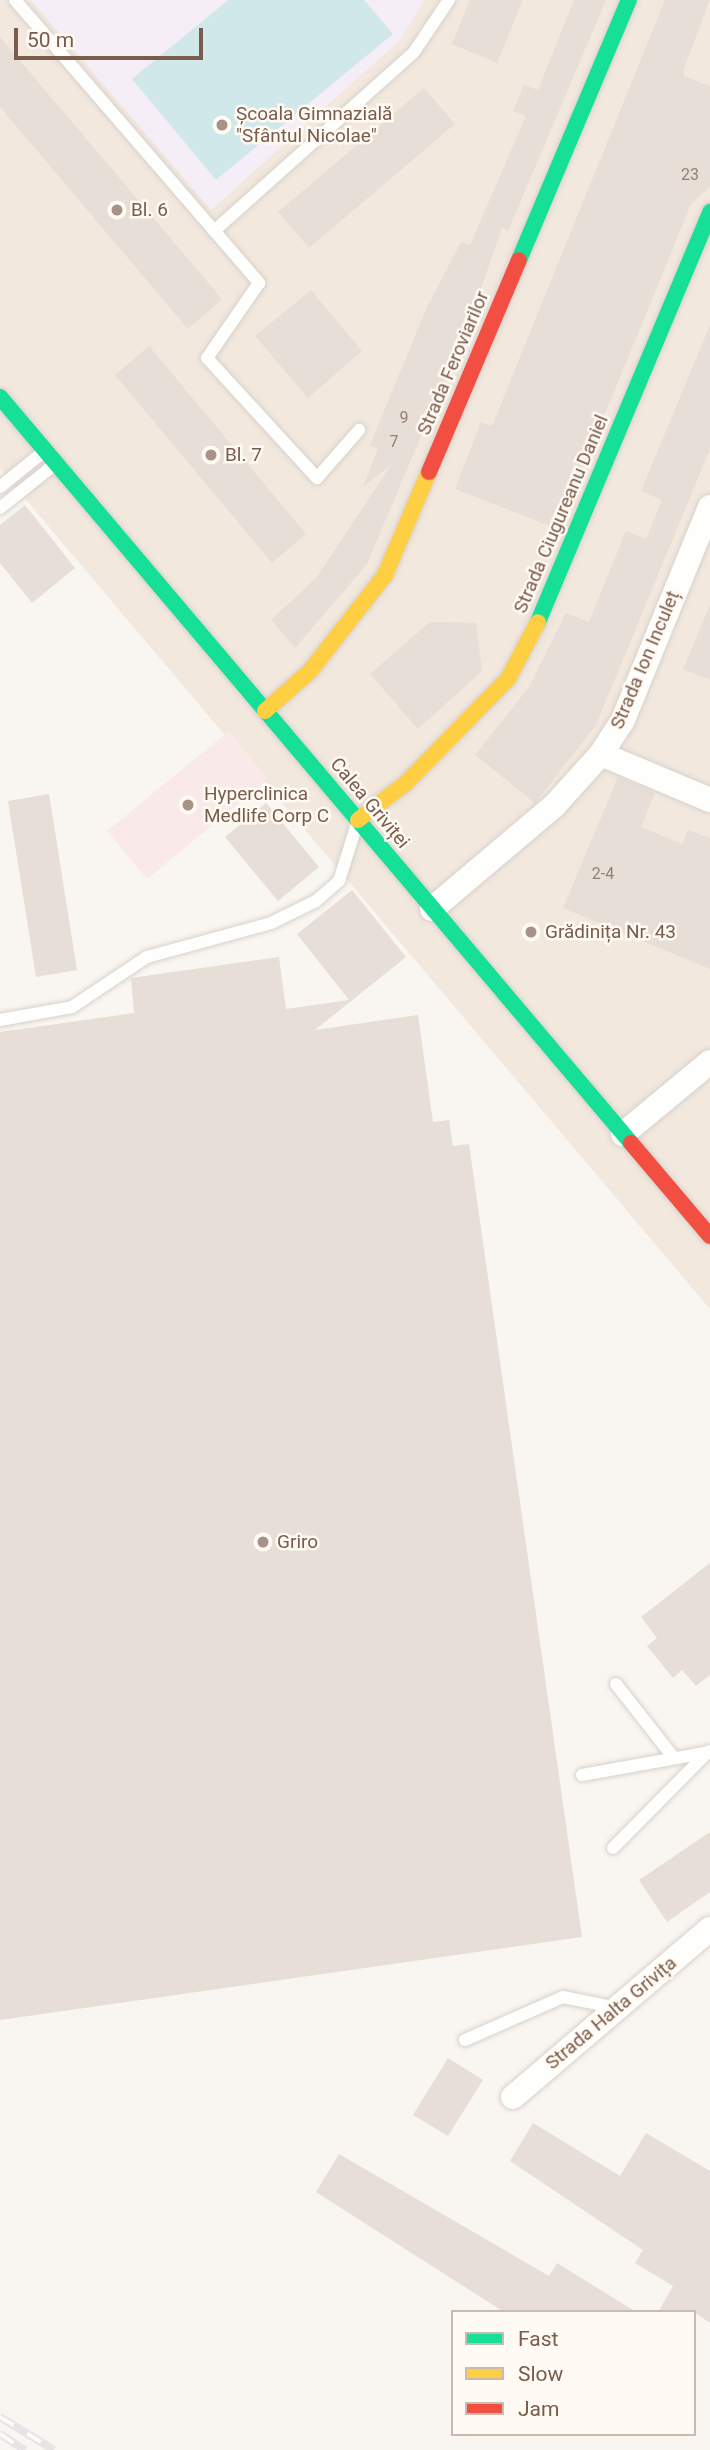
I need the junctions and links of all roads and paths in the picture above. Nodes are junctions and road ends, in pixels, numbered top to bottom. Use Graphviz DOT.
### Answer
graph roads {
  1 [pos="15,0"];
  2 [pos="449,0"];
  3 [pos="629,0"];
  4 [pos="710,212"];
  5 [pos="214,231"];
  6 [pos="0,397"];
  7 [pos="359,430"];
  8 [pos="45,450"];
  9 [pos="56,463"];
  10 [pos="0,487"];
  11 [pos="710,507"];
  12 [pos="0,508"];
  13 [pos="265,711"];
  14 [pos="601,754"];
  15 [pos="710,800"];
  16 [pos="358,820"];
  17 [pos="432,909"];
  18 [pos="0,1020"];
  19 [pos="710,1062"];
  20 [pos="623,1134"];
  21 [pos="710,1236"];
  22 [pos="616,1684"];
  23 [pos="709,1752"];
  24 [pos="674,1758"];
  25 [pos="582,1776"];
  26 [pos="613,1848"];
  27 [pos="710,1929"];
  28 [pos="617,2008"];
  29 [pos="465,2040"];
  30 [pos="513,2097"];
  1 -- 5 [label="lane"];
  2 -- 5 [label="lane"];
  3 -- 13 [label="street, Strada Feroviarilor"];
  4 -- 16 [label="street, Strada Ciugureanu Daniel"];
  5 -- 7 [label="lane"];
  6 -- 8 [label="street, Calea Griviței"];
  8 -- 9 [label="street, Calea Griviței"];
  8 -- 10 [label="lane"];
  9 -- 12 [label="lane"];
  9 -- 13 [label="street, Calea Griviței"];
  11 -- 14 [label="street, Strada Ion Inculeț"];
  13 -- 16 [label="street, Calea Griviței"];
  14 -- 15 [label="street"];
  14 -- 17 [label="street, Strada Ion Inculeț"];
  16 -- 17 [label="street, Calea Griviței"];
  16 -- 18 [label="lane"];
  17 -- 20 [label="street, Calea Griviței"];
  19 -- 20 [label="street"];
  20 -- 21 [label="street, Calea Griviței"];
  22 -- 24 [label="lane"];
  23 -- 24 [label="lane"];
  23 -- 26 [label="lane"];
  24 -- 25 [label="lane"];
  27 -- 28 [label="street, Strada Halta Grivița"];
  28 -- 29 [label="lane"];
  28 -- 30 [label="street, Strada Halta Grivița"];
}
